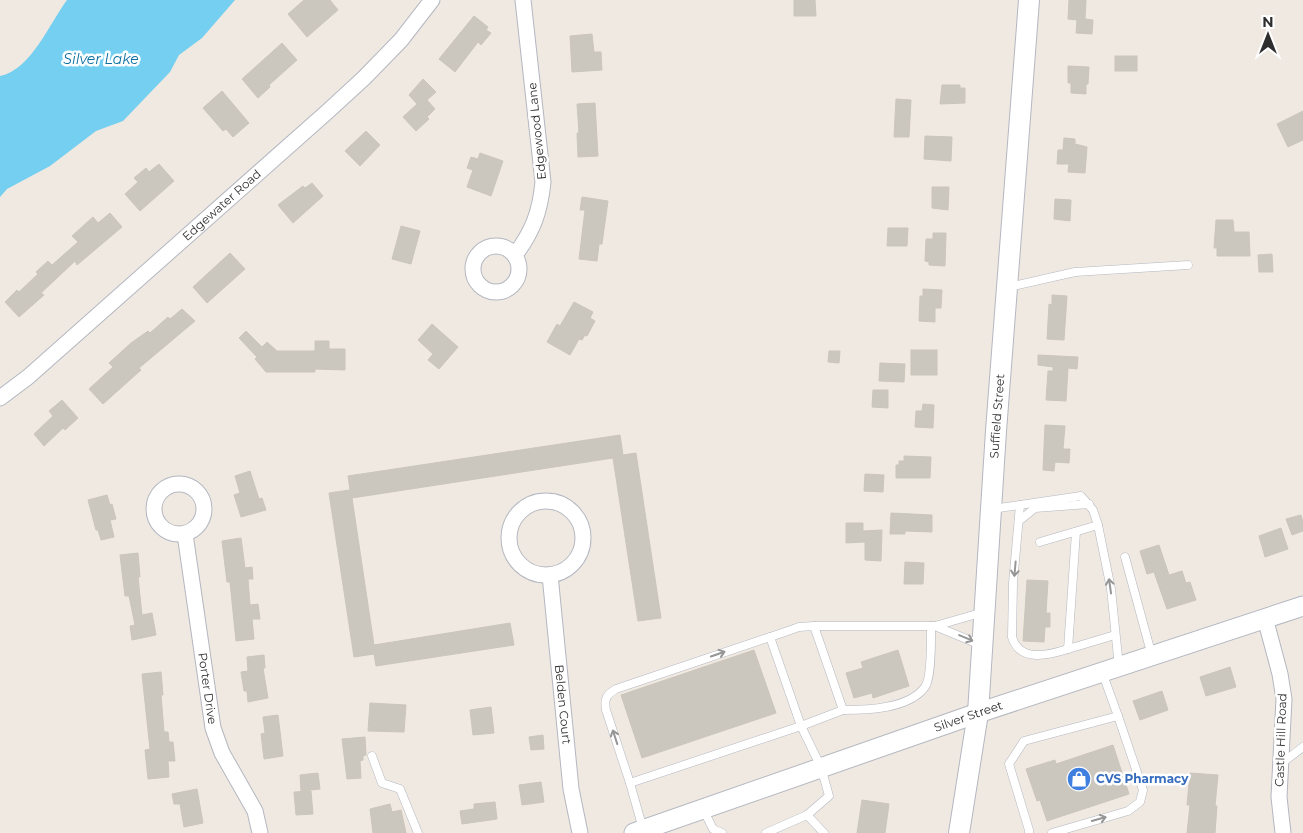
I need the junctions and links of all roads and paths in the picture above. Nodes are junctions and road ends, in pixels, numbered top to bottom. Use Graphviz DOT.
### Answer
graph roads {
  1 [pos="432,0"];
  2 [pos="523,0"];
  3 [pos="1029,0"];
  4 [pos="515,255"];
  5 [pos="1188,265"];
  6 [pos="1007,287"];
  7 [pos="0,398"];
  8 [pos="1089,504"];
  9 [pos="1020,505"];
  10 [pos="991,510"];
  11 [pos="1018,520"];
  12 [pos="1098,525"];
  13 [pos="1076,532"];
  14 [pos="185,534"];
  15 [pos="1040,542"];
  16 [pos="1124,557"];
  17 [pos="550,574"];
  18 [pos="1303,606"];
  19 [pos="984,612"];
  20 [pos="1265,618"];
  21 [pos="814,626"];
  22 [pos="933,626"];
  23 [pos="1115,635"];
  24 [pos="770,637"];
  25 [pos="982,645"];
  26 [pos="1068,649"];
  27 [pos="1152,656"];
  28 [pos="1110,669"];
  29 [pos="843,710"];
  30 [pos="978,713"];
  31 [pos="1118,716"];
  32 [pos="801,726"];
  33 [pos="1303,746"];
  34 [pos="372,756"];
  35 [pos="1280,765"];
  36 [pos="821,767"];
  37 [pos="630,783"];
  38 [pos="703,809"];
  39 [pos="807,816"];
  40 [pos="639,831"];
  41 [pos="1281,832"];
  42 [pos="260,833"];
  43 [pos="418,833"];
  44 [pos="580,833"];
  45 [pos="722,833"];
  46 [pos="766,833"];
  47 [pos="824,833"];
  48 [pos="959,833"];
  49 [pos="1029,833"];
  50 [pos="1052,833"];
  1 -- 7 [label="street, Edgewater Road"];
  2 -- 4 [label="street, Edgewood Lane"];
  3 -- 6 [label="main road, Suffield Street"];
  5 -- 6 [label="lane"];
  6 -- 10 [label="main road, Suffield Street"];
  8 -- 9 [label="lane"];
  8 -- 11 [label="lane"];
  8 -- 12 [label="lane"];
  9 -- 10 [label="lane"];
  9 -- 11 [label="lane"];
  10 -- 19 [label="main road, Suffield Street"];
  11 -- 26 [label="lane, one-way"];
  12 -- 13 [label="lane"];
  23 -- 12 [label="lane, one-way"];
  13 -- 15 [label="lane"];
  13 -- 26 [label="lane"];
  14 -- 42 [label="street, Porter Drive"];
  16 -- 27 [label="lane"];
  17 -- 17 [label="street"];
  17 -- 44 [label="street, Belden Court"];
  18 -- 20 [label="street, Silver Street"];
  19 -- 22 [label="lane"];
  19 -- 25 [label="main road, Suffield Street"];
  20 -- 27 [label="street, Silver Street"];
  20 -- 35 [label="street, Castle Hill Road"];
  21 -- 22 [label="lane"];
  21 -- 24 [label="lane"];
  21 -- 29 [label="lane"];
  22 -- 25 [label="lane, one-way"];
  22 -- 29 [label="lane"];
  23 -- 26 [label="lane"];
  23 -- 28 [label="lane"];
  24 -- 32 [label="lane"];
  37 -- 24 [label="lane, one-way"];
  25 -- 30 [label="main road, Suffield Street"];
  27 -- 28 [label="street, Silver Street"];
  28 -- 30 [label="street, Silver Street"];
  28 -- 31 [label="lane"];
  29 -- 32 [label="lane"];
  30 -- 36 [label="street, Silver Street"];
  30 -- 48 [label="main road, Suffield Street"];
  31 -- 49 [label="lane"];
  50 -- 31 [label="lane, one-way"];
  32 -- 36 [label="lane"];
  32 -- 37 [label="lane"];
  33 -- 35 [label="lane"];
  34 -- 43 [label="lane"];
  35 -- 41 [label="street, Castle Hill Road"];
  36 -- 38 [label="street, Silver Street"];
  36 -- 39 [label="lane"];
  37 -- 40 [label="lane"];
  38 -- 40 [label="street, Silver Street"];
  38 -- 45 [label="lane"];
  39 -- 46 [label="lane"];
  39 -- 47 [label="lane"];
}
